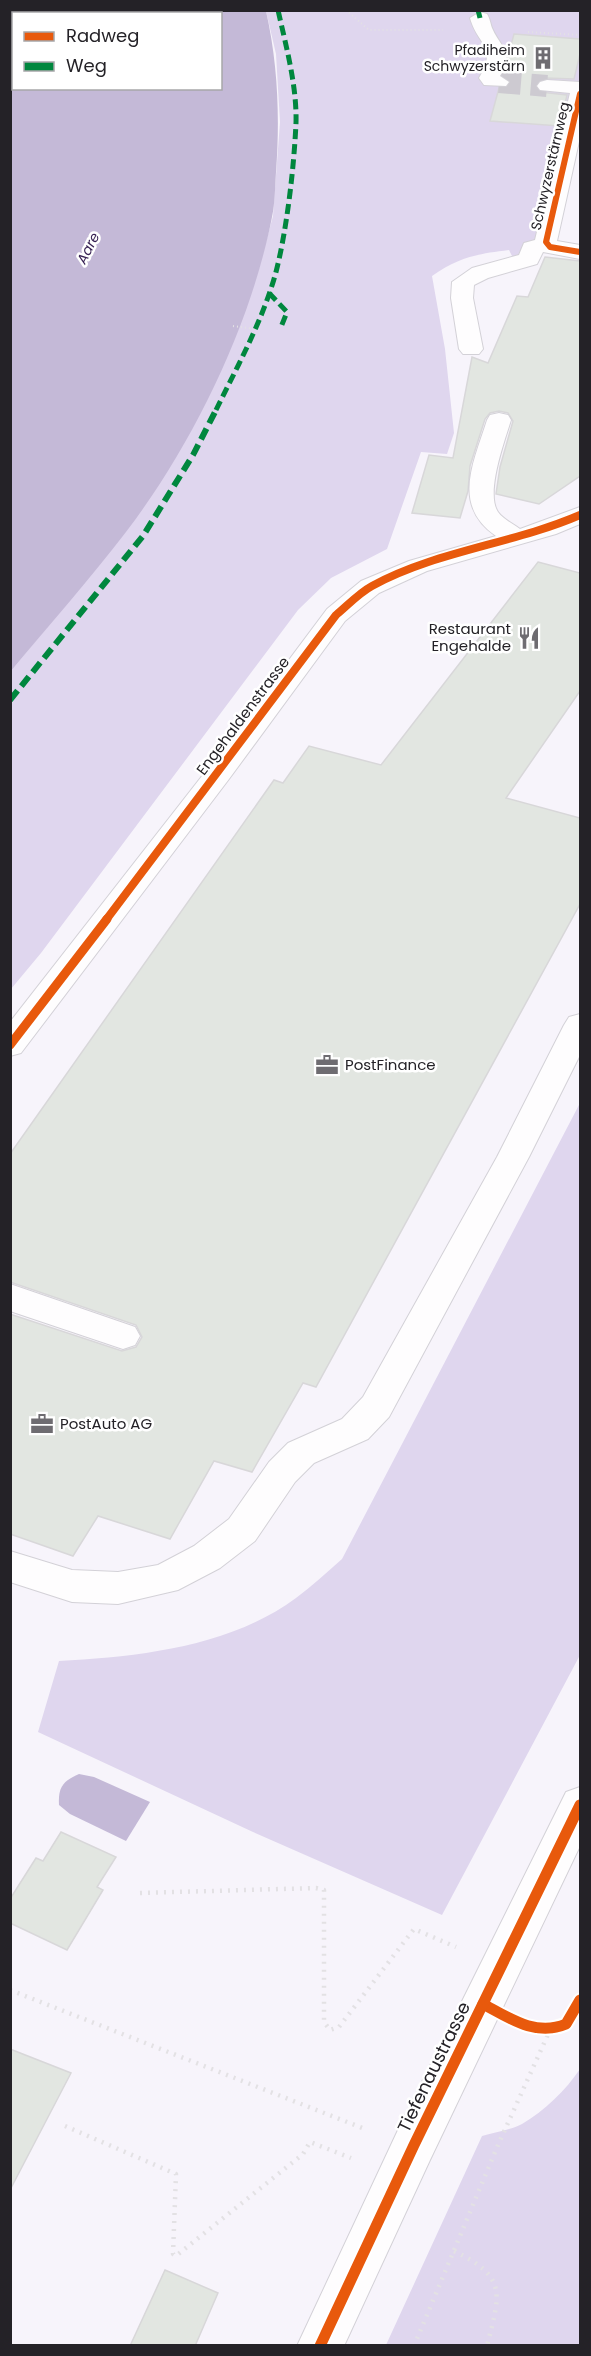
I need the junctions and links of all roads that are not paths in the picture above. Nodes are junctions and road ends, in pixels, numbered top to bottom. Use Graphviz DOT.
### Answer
graph roads {
  1 [pos="480,18"];
  2 [pos="499,82"];
  3 [pos="547,86"];
  4 [pos="580,88"];
  5 [pos="580,94"];
  6 [pos="547,244"];
  7 [pos="580,252"];
  8 [pos="471,349"];
  9 [pos="500,420"];
  10 [pos="580,515"];
  11 [pos="517,538"];
  12 [pos="580,1025"];
  13 [pos="10,1045"];
  14 [pos="10,1297"];
  15 [pos="123,1336"];
  16 [pos="10,1566"];
  17 [pos="580,1805"];
  18 [pos="320,2346"];
  1 -- 2 [label="street"];
  3 -- 4 [label="street"];
  5 -- 6 [label="street, Schwyzerstärnweg"];
  6 -- 7 [label="street, Schwyzerstärnweg"];
  6 -- 8 [label="street"];
  9 -- 11 [label="street"];
  10 -- 11 [label="street, Engehaldenstrasse"];
  11 -- 13 [label="street, Engehaldenstrasse"];
  12 -- 16 [label="street"];
  14 -- 15 [label="street"];
  17 -- 18 [label="street, Tiefenaustrasse"];
}
